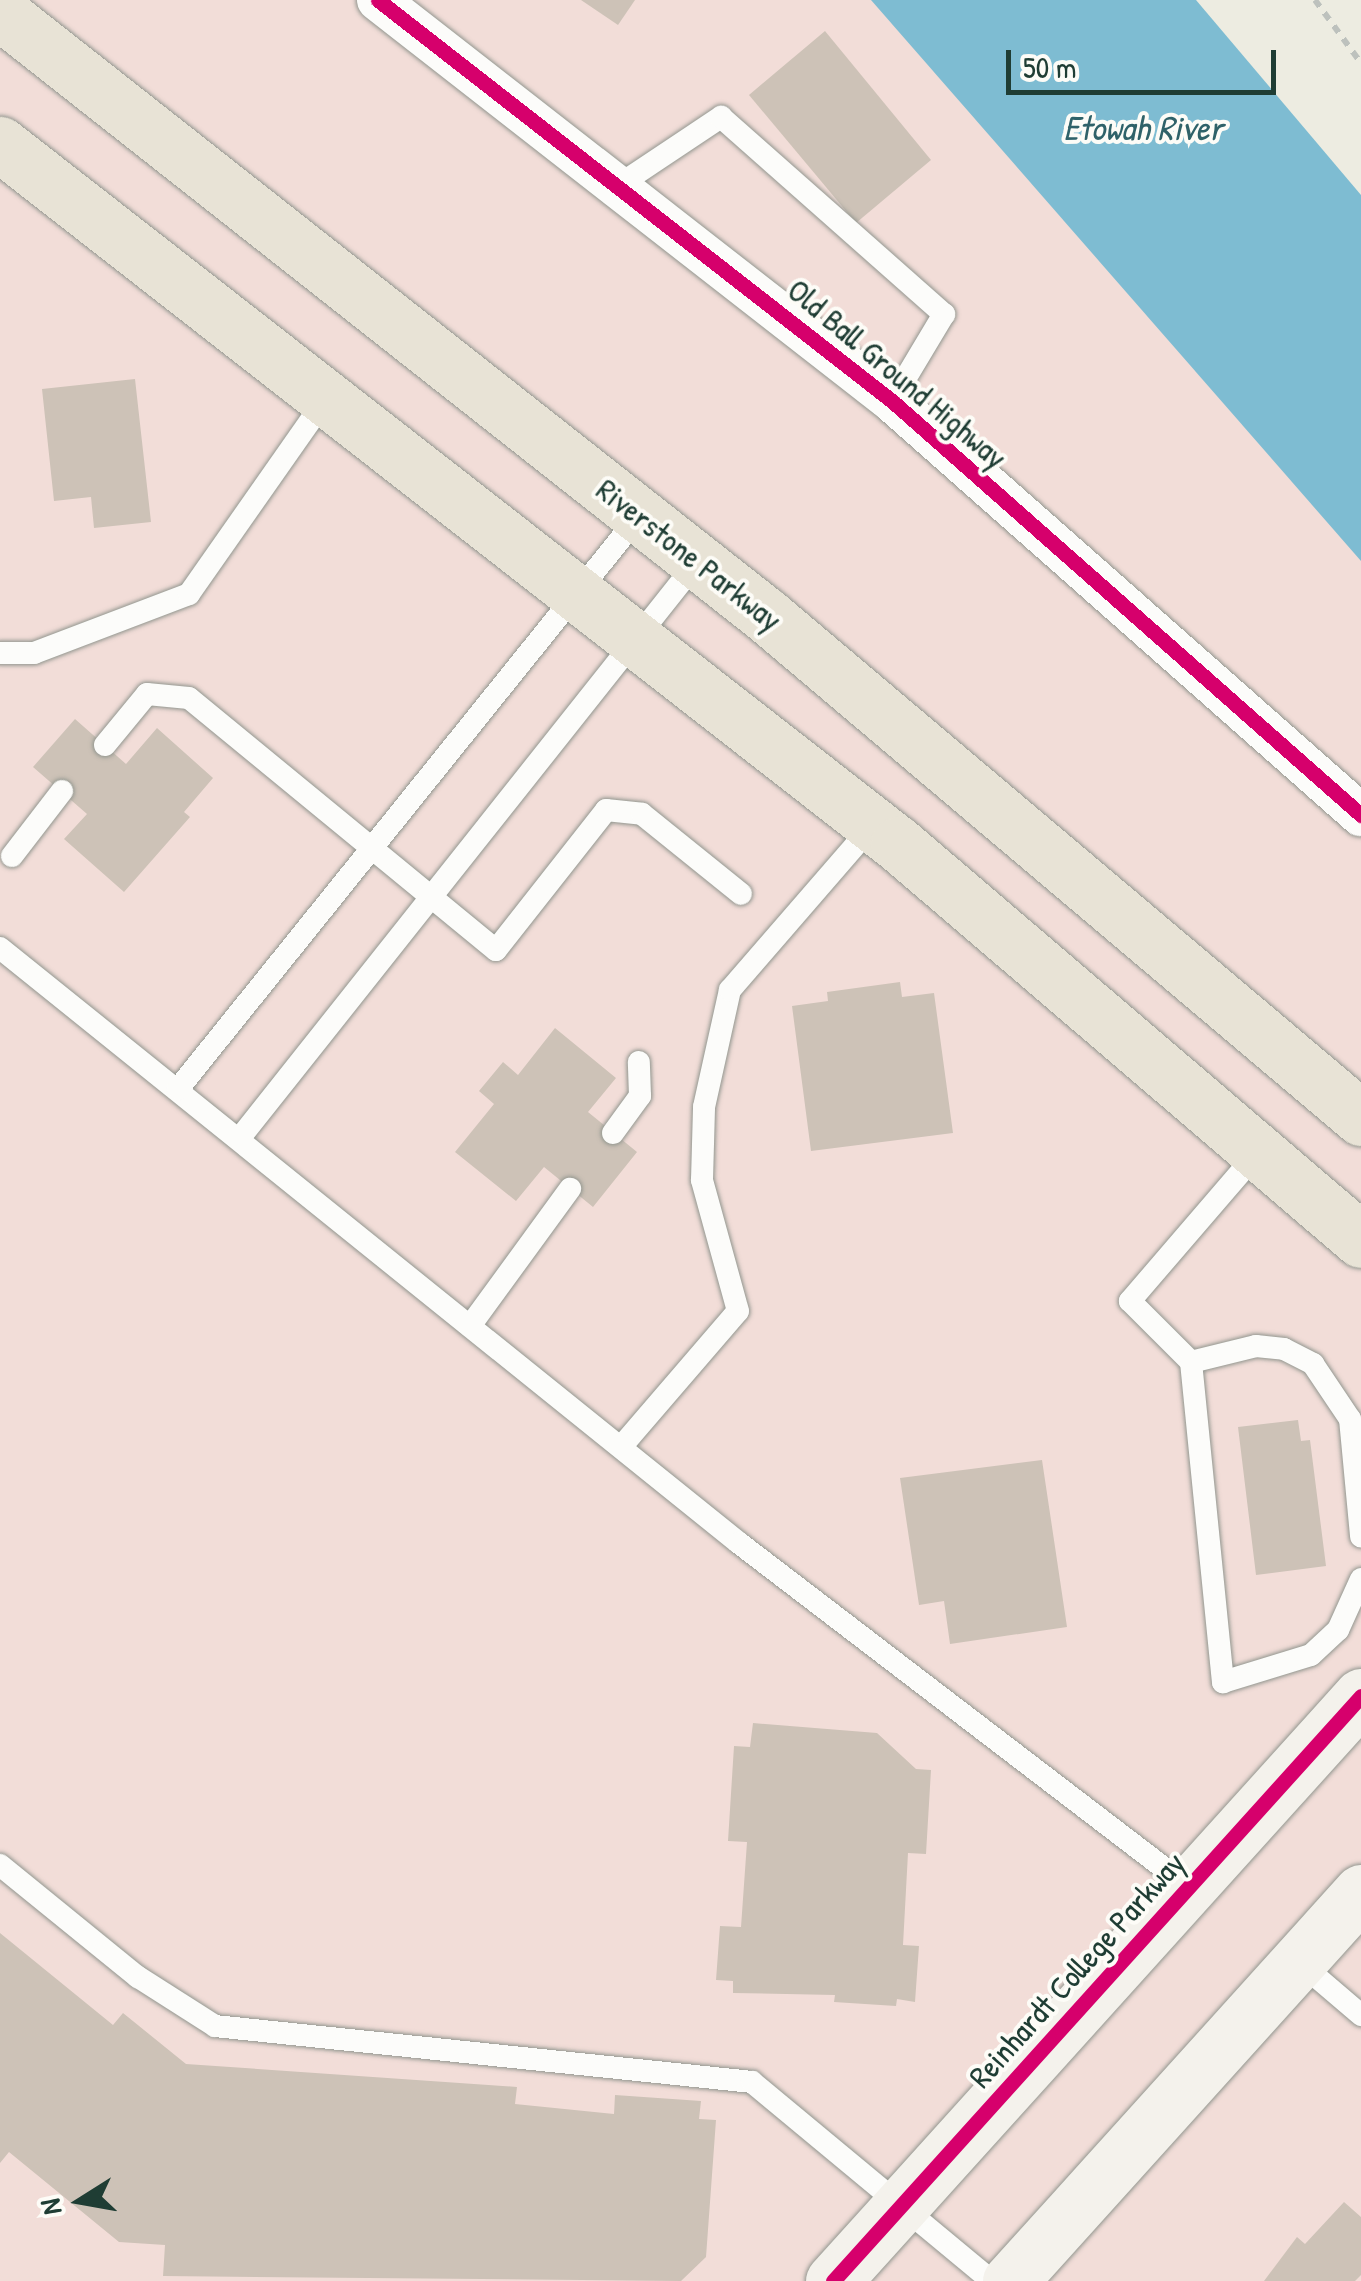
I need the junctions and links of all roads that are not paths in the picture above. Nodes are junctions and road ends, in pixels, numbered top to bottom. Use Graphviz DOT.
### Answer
graph roads {
  1 [pos="378,0"];
  2 [pos="0,12"];
  3 [pos="5,157"];
  4 [pos="619,185"];
  5 [pos="326,398"];
  6 [pos="892,401"];
  7 [pos="639,516"];
  8 [pos="698,562"];
  9 [pos="578,592"];
  10 [pos="636,638"];
  11 [pos="0,653"];
  12 [pos="105,745"];
  13 [pos="62,792"];
  14 [pos="1361,814"];
  15 [pos="874,824"];
  16 [pos="373,846"];
  17 [pos="12,856"];
  18 [pos="741,894"];
  19 [pos="432,896"];
  20 [pos="0,948"];
  21 [pos="639,1062"];
  22 [pos="178,1090"];
  23 [pos="1361,1118"];
  24 [pos="613,1133"];
  25 [pos="239,1139"];
  26 [pos="1259,1151"];
  27 [pos="570,1189"];
  28 [pos="1361,1240"];
  29 [pos="470,1326"];
  30 [pos="1191,1362"];
  31 [pos="621,1447"];
  32 [pos="1361,1536"];
  33 [pos="1361,1579"];
  34 [pos="1361,1696"];
  35 [pos="0,1865"];
  36 [pos="1190,1888"];
  37 [pos="1361,1892"];
  38 [pos="1298,1961"];
  39 [pos="1361,2015"];
  40 [pos="901,2206"];
  41 [pos="833,2281"];
  42 [pos="992,2281"];
  43 [pos="1010,2281"];
  1 -- 4 [label="street, Old Ball Ground Highway"];
  2 -- 7 [label="main road, Riverstone Parkway"];
  3 -- 5 [label="main road"];
  4 -- 6 [label="street, Old Ball Ground Highway"];
  4 -- 6 [label="lane"];
  5 -- 9 [label="main road"];
  5 -- 11 [label="lane"];
  6 -- 14 [label="street, Old Ball Ground Highway"];
  7 -- 8 [label="main road, Riverstone Parkway"];
  7 -- 9 [label="lane"];
  8 -- 10 [label="lane"];
  8 -- 23 [label="main road, Riverstone Parkway"];
  9 -- 10 [label="main road"];
  9 -- 16 [label="lane"];
  10 -- 15 [label="main road"];
  10 -- 19 [label="lane"];
  12 -- 16 [label="lane"];
  13 -- 17 [label="lane"];
  15 -- 26 [label="main road"];
  15 -- 31 [label="lane"];
  16 -- 19 [label="lane"];
  16 -- 22 [label="lane"];
  18 -- 19 [label="lane"];
  19 -- 25 [label="lane"];
  20 -- 22 [label="lane"];
  21 -- 24 [label="lane"];
  22 -- 25 [label="lane"];
  25 -- 29 [label="lane"];
  26 -- 28 [label="main road"];
  26 -- 30 [label="lane"];
  27 -- 29 [label="lane"];
  29 -- 31 [label="lane"];
  30 -- 32 [label="lane"];
  30 -- 33 [label="lane"];
  31 -- 36 [label="lane"];
  34 -- 36 [label="street, Reinhardt College Parkway"];
  35 -- 40 [label="lane"];
  36 -- 40 [label="street, Reinhardt College Parkway"];
  37 -- 38 [label="street"];
  38 -- 39 [label="lane"];
  38 -- 43 [label="street"];
  40 -- 41 [label="street, Reinhardt College Parkway"];
  40 -- 42 [label="lane"];
}
